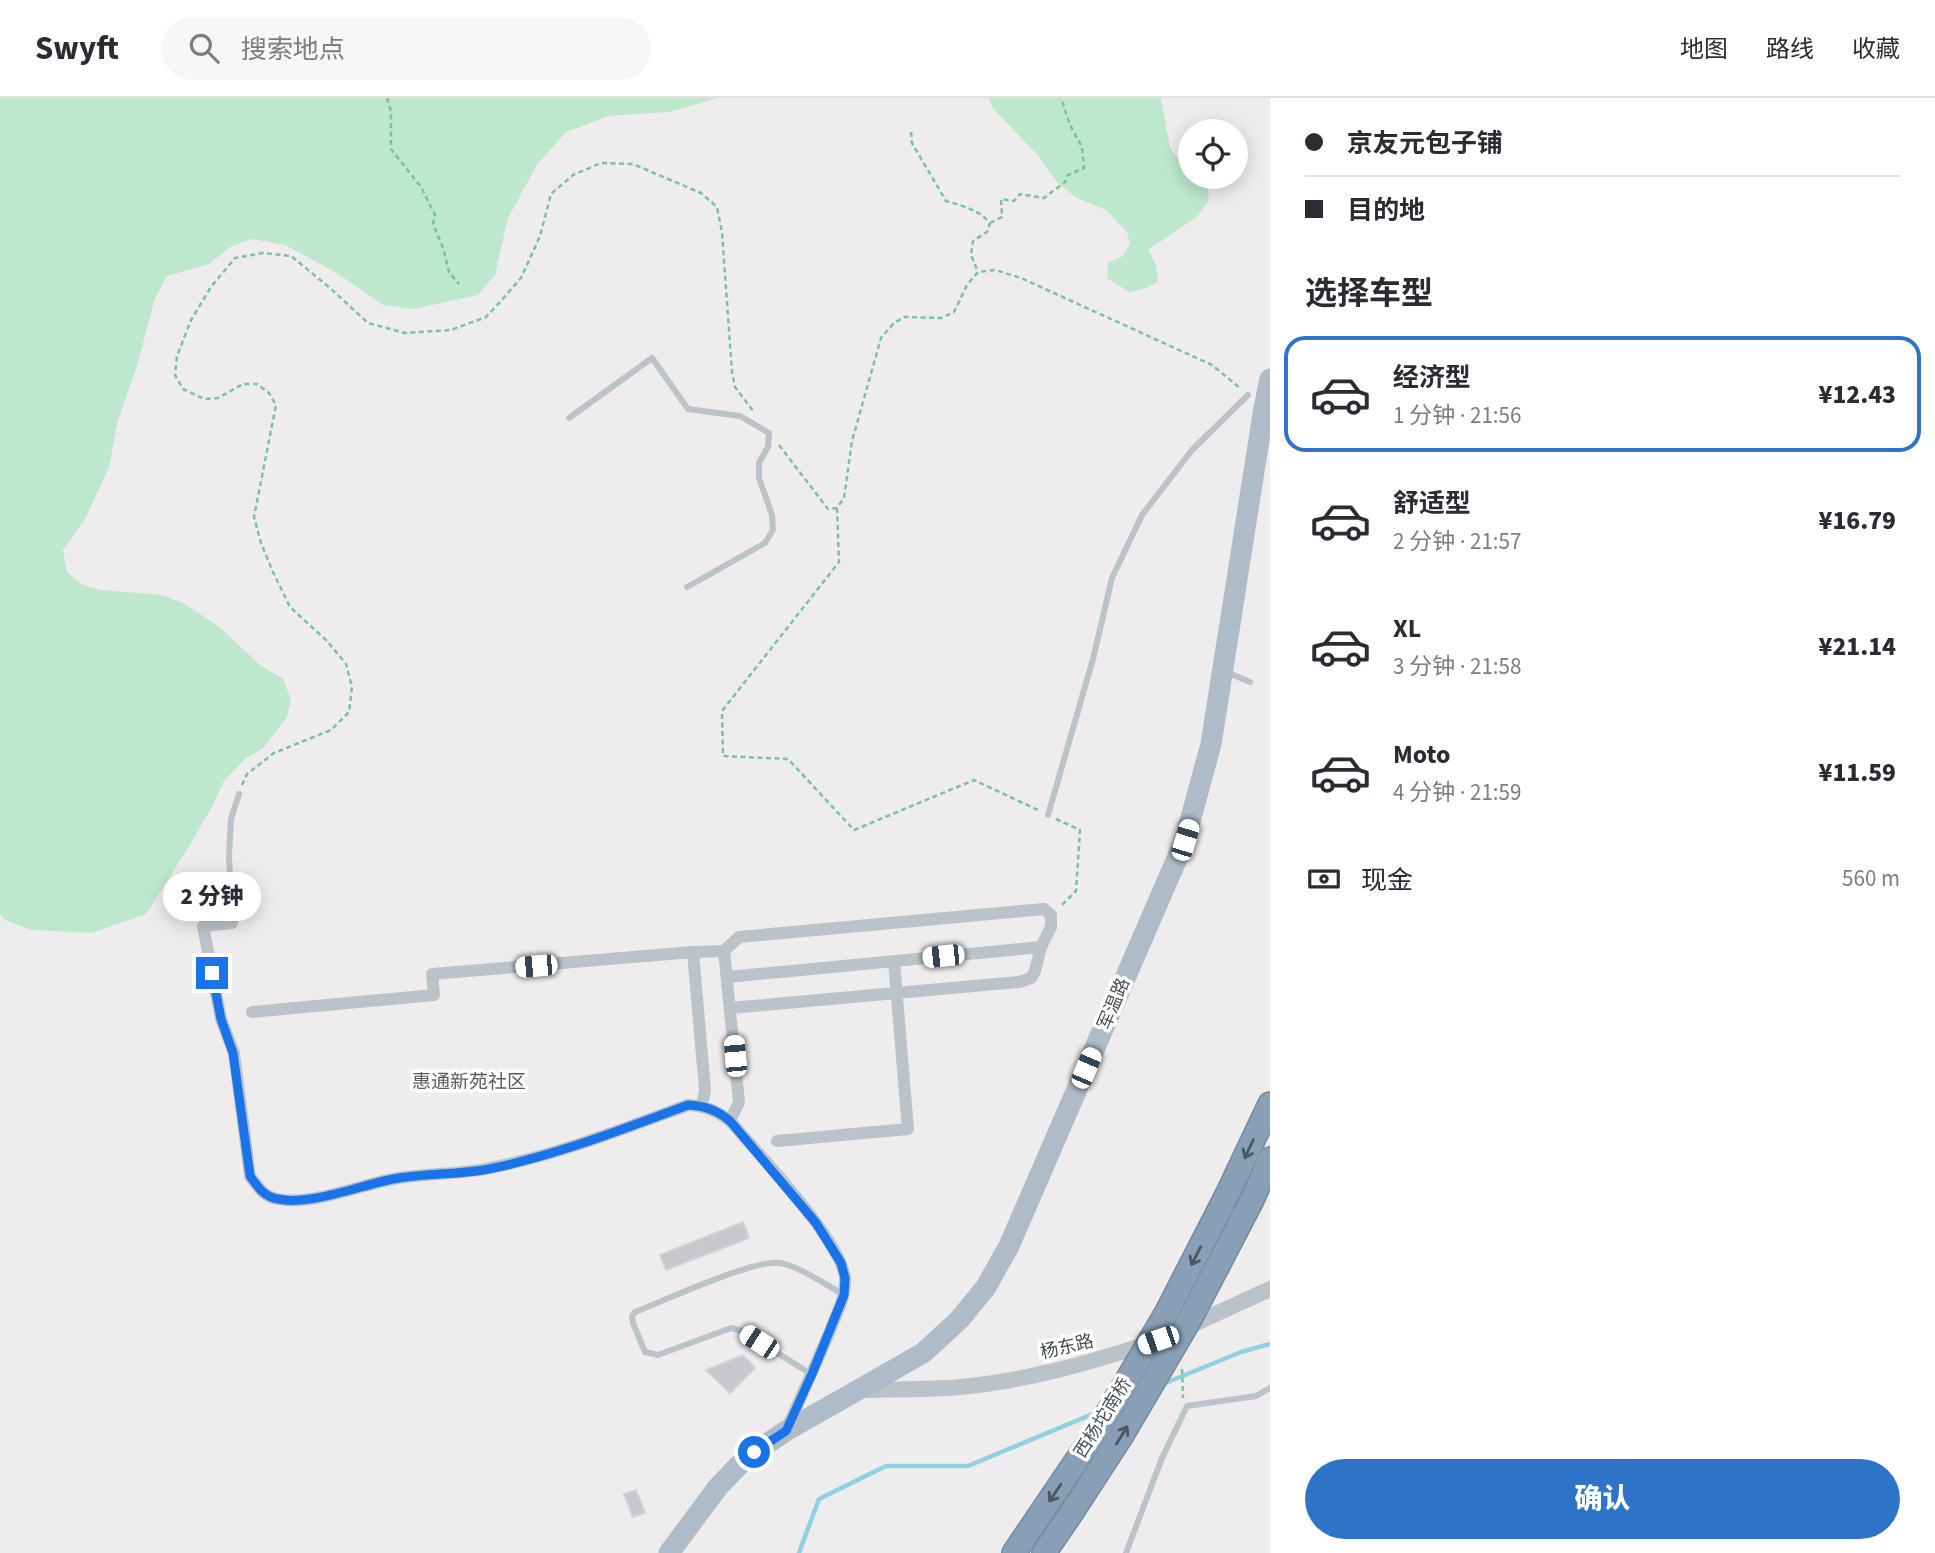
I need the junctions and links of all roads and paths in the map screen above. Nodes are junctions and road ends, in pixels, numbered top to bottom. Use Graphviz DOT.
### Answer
graph roads {
  1 [pos="387,98"];
  2 [pos="1061,98"];
  3 [pos="911,132"];
  4 [pos="990,223"];
  5 [pos="978,272"];
  6 [pos="459,284"];
  7 [pos="1270,379"];
  8 [pos="1248,395"];
  9 [pos="569,418"];
  10 [pos="769,433"];
  11 [pos="837,508"];
  12 [pos="687,587"];
  13 [pos="1222,670"];
  14 [pos="1250,682"];
  15 [pos="239,794"];
  16 [pos="1048,815"];
  17 [pos="1051,915"];
  18 [pos="232,923"];
  19 [pos="1041,947"];
  20 [pos="724,951"];
  21 [pos="693,953"];
  22 [pos="894,961"];
  23 [pos="727,977"];
  24 [pos="896,993"];
  25 [pos="730,1008"];
  26 [pos="252,1012"];
  27 [pos="1270,1104"];
  28 [pos="702,1106"];
  29 [pos="730,1121"];
  30 [pos="777,1141"];
  31 [pos="1270,1159"];
  32 [pos="1270,1289"];
  33 [pos="844,1295"];
  34 [pos="1182,1367"];
  35 [pos="812,1374"];
  36 [pos="1270,1388"];
  37 [pos="859,1390"];
  38 [pos="1183,1403"];
  39 [pos="786,1431"];
  40 [pos="669,1553"];
  41 [pos="1014,1553"];
  42 [pos="1044,1553"];
  43 [pos="1126,1553"];
  1 -- 6 [label="path"];
  2 -- 4 [label="path"];
  3 -- 4 [label="path"];
  4 -- 5 [label="path"];
  5 -- 8 [label="path"];
  5 -- 11 [label="path"];
  7 -- 13 [label="main road, 军温路"];
  8 -- 16 [label="lane"];
  9 -- 10 [label="lane"];
  10 -- 11 [label="path"];
  10 -- 12 [label="lane"];
  10 -- 15 [label="path"];
  11 -- 16 [label="path"];
  13 -- 14 [label="lane"];
  13 -- 37 [label="main road, 军温路"];
  15 -- 18 [label="lane"];
  16 -- 17 [label="path"];
  17 -- 19 [label="street"];
  17 -- 20 [label="street"];
  18 -- 28 [label="street"];
  19 -- 22 [label="street"];
  19 -- 24 [label="street"];
  20 -- 21 [label="street"];
  20 -- 23 [label="street"];
  21 -- 26 [label="street"];
  21 -- 28 [label="street"];
  22 -- 23 [label="street"];
  22 -- 24 [label="street"];
  23 -- 25 [label="street"];
  24 -- 25 [label="street"];
  24 -- 30 [label="street"];
  25 -- 29 [label="street"];
  27 -- 41 [label="highway, 西杨坨南桥, one-way, bridge"];
  28 -- 29 [label="street"];
  29 -- 33 [label="street"];
  42 -- 31 [label="highway, 西杨坨南桥, one-way, bridge"];
  32 -- 37 [label="street, 杨东路"];
  33 -- 35 [label="street"];
  33 -- 35 [label="lane"];
  34 -- 38 [label="path"];
  35 -- 39 [label="street"];
  36 -- 43 [label="lane"];
  37 -- 39 [label="main road, 军温路"];
  39 -- 40 [label="main road, 军温路"];
}
